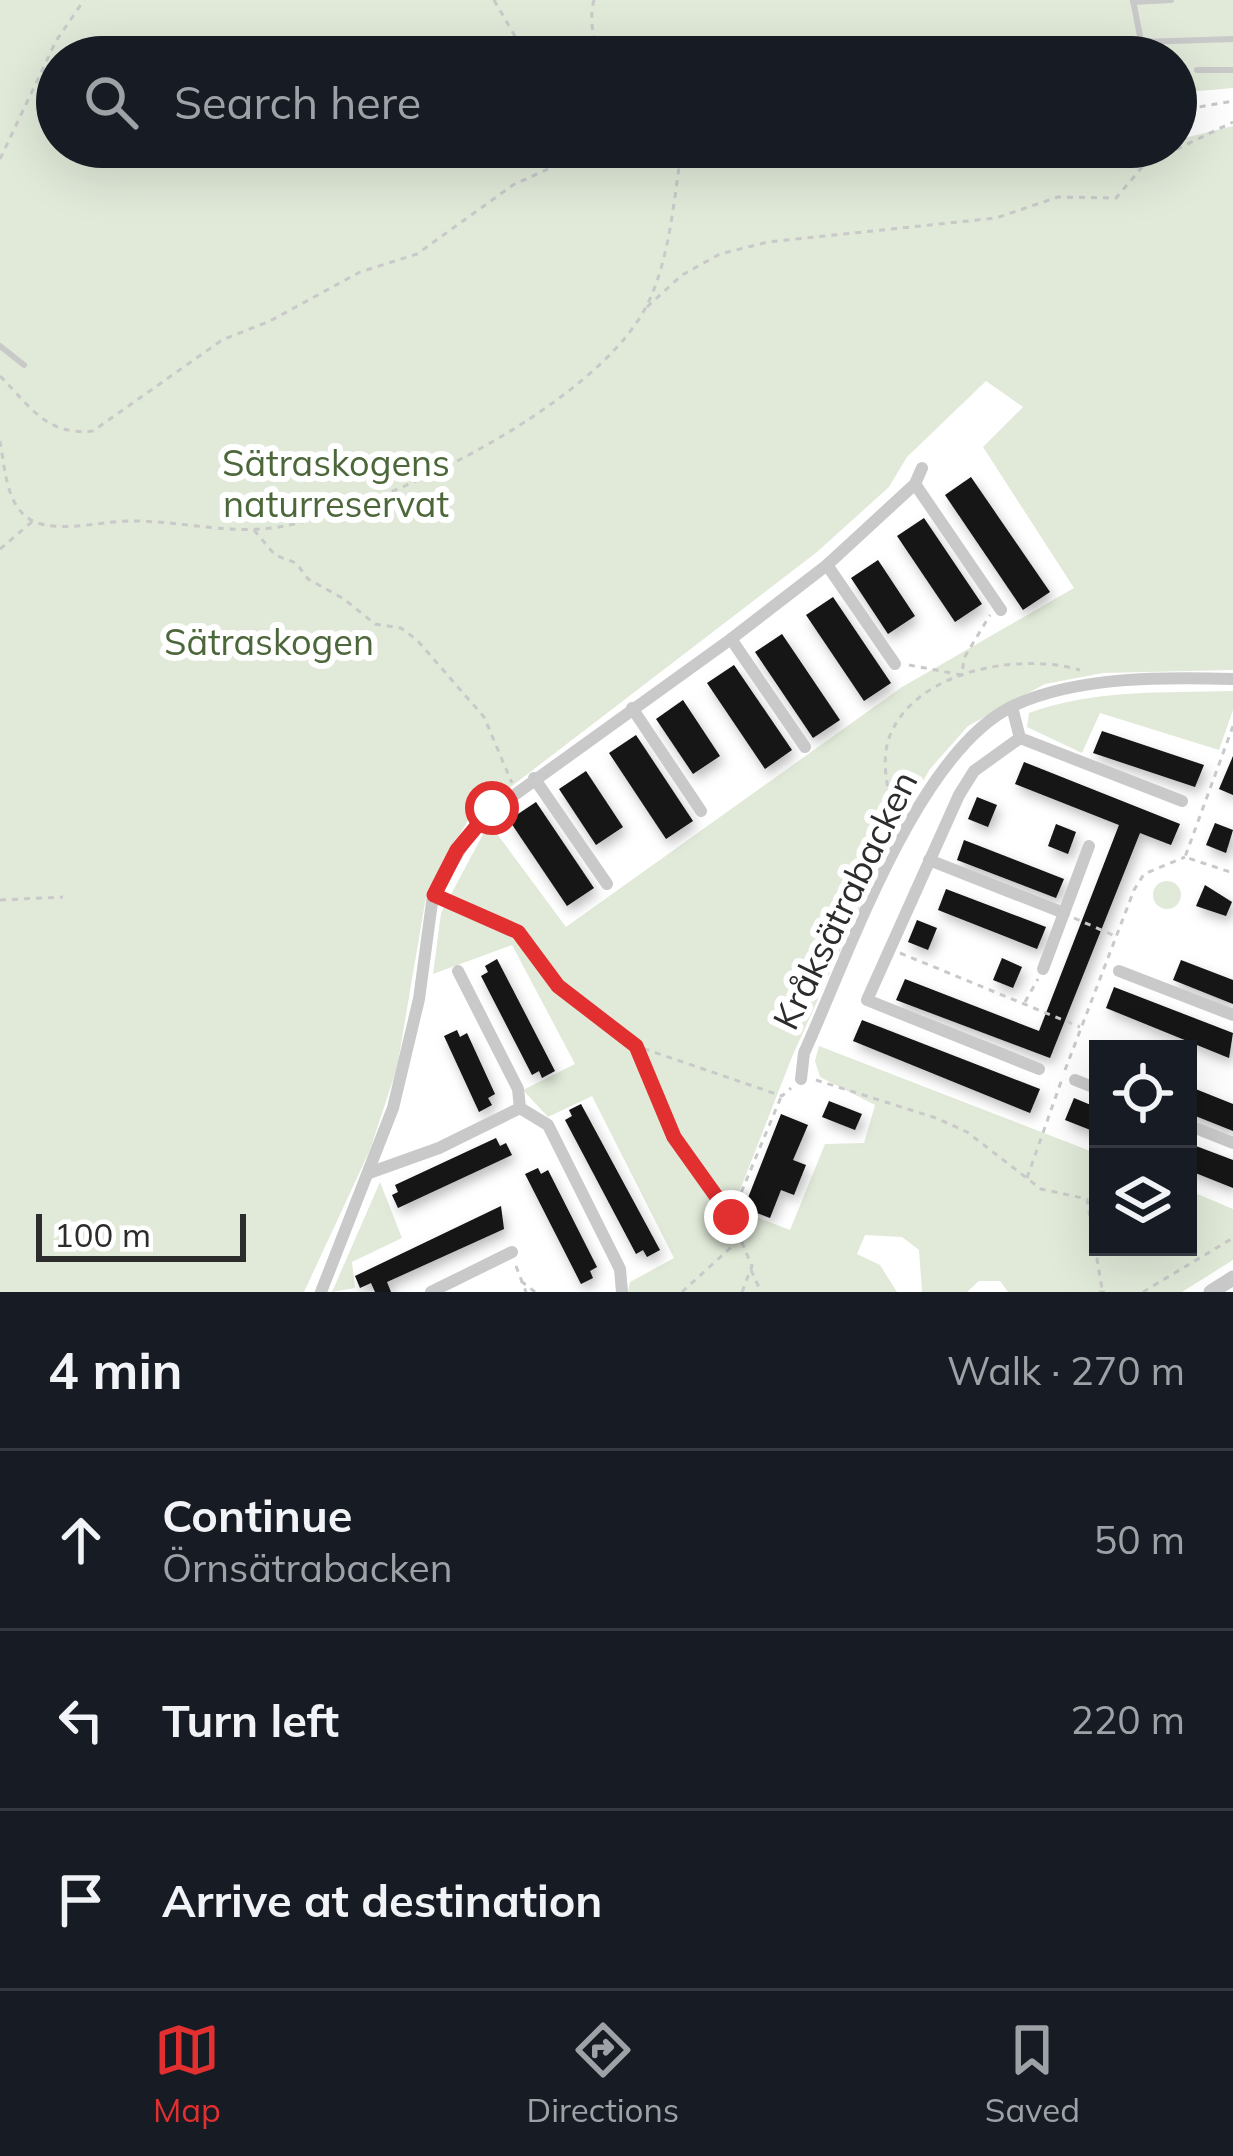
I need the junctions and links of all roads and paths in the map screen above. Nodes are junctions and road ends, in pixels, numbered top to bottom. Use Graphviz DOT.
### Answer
graph roads {
  1 [pos="84,0"];
  2 [pos="494,0"];
  3 [pos="594,0"];
  4 [pos="1171,0"];
  5 [pos="1133,1"];
  6 [pos="59,36"];
  7 [pos="515,36"];
  8 [pos="595,36"];
  9 [pos="1140,36"];
  10 [pos="1233,39"];
  11 [pos="1197,41"];
  12 [pos="1197,70"];
  13 [pos="1233,70"];
  14 [pos="36,84"];
  15 [pos="1233,101"];
  16 [pos="1197,107"];
  17 [pos="1233,122"];
  18 [pos="1197,139"];
  19 [pos="0,160"];
  20 [pos="550,168"];
  21 [pos="678,168"];
  22 [pos="1141,168"];
  23 [pos="646,308"];
  24 [pos="0,346"];
  25 [pos="24,364"];
  26 [pos="0,376"];
  27 [pos="0,441"];
  28 [pos="922,468"];
  29 [pos="915,484"];
  30 [pos="33,521"];
  31 [pos="252,529"];
  32 [pos="0,548"];
  33 [pos="827,565"];
  34 [pos="1001,610"];
  35 [pos="731,639"];
  36 [pos="895,664"];
  37 [pos="962,675"];
  38 [pos="1233,679"];
  39 [pos="1091,686"];
  40 [pos="1012,706"];
  41 [pos="632,709"];
  42 [pos="1233,726"];
  43 [pos="1232,735"];
  44 [pos="1020,738"];
  45 [pos="805,747"];
  46 [pos="533,778"];
  47 [pos="517,790"];
  48 [pos="1182,801"];
  49 [pos="701,811"];
  50 [pos="907,830"];
  51 [pos="1089,846"];
  52 [pos="1185,857"];
  53 [pos="929,860"];
  54 [pos="1233,873"];
  55 [pos="607,884"];
  56 [pos="434,895"];
  57 [pos="63,897"];
  58 [pos="0,900"];
  59 [pos="1064,913"];
  60 [pos="1116,937"];
  61 [pos="886,948"];
  62 [pos="1043,969"];
  63 [pos="458,971"];
  64 [pos="1119,971"];
  65 [pos="1024,1004"];
  66 [pos="1233,1015"];
  67 [pos="1082,1028"];
  68 [pos="636,1046"];
  69 [pos="1039,1069"];
  70 [pos="801,1079"];
  71 [pos="1075,1080"];
  72 [pos="1089,1085"];
  73 [pos="782,1096"];
  74 [pos="520,1108"];
  75 [pos="1197,1129"];
  76 [pos="1233,1143"];
  77 [pos="369,1173"];
  78 [pos="1026,1179"];
  79 [pos="731,1217"];
  80 [pos="1233,1238"];
  81 [pos="740,1239"];
  82 [pos="512,1252"];
  83 [pos="751,1269"];
  84 [pos="1233,1278"];
  85 [pos="520,1280"];
  86 [pos="1100,1291"];
  87 [pos="321,1292"];
  88 [pos="431,1292"];
  89 [pos="526,1292"];
  90 [pos="535,1292"];
  91 [pos="622,1292"];
  92 [pos="682,1292"];
  93 [pos="742,1292"];
  94 [pos="761,1292"];
  95 [pos="1109,1292"];
  96 [pos="1143,1292"];
  97 [pos="1211,1292"];
  1 -- 6 [label="path"];
  2 -- 7 [label="path"];
  3 -- 8 [label="path"];
  4 -- 5 [label="lane"];
  5 -- 9 [label="lane"];
  10 -- 11 [label="lane"];
  12 -- 13 [label="lane"];
  14 -- 19 [label="path"];
  15 -- 16 [label="path"];
  17 -- 18 [label="path"];
  20 -- 26 [label="path"];
  21 -- 23 [label="path"];
  22 -- 23 [label="path"];
  23 -- 31 [label="path"];
  24 -- 25 [label="lane"];
  27 -- 30 [label="path"];
  28 -- 29 [label="street"];
  29 -- 33 [label="street"];
  29 -- 34 [label="street"];
  30 -- 31 [label="path"];
  30 -- 32 [label="path"];
  31 -- 47 [label="path"];
  33 -- 35 [label="street"];
  33 -- 36 [label="street"];
  34 -- 37 [label="path"];
  35 -- 41 [label="street"];
  35 -- 45 [label="street"];
  36 -- 37 [label="path"];
  37 -- 39 [label="path"];
  37 -- 50 [label="path"];
  38 -- 39 [label="street, Kråksätrabacken"];
  39 -- 40 [label="street, Kråksätrabacken"];
  40 -- 44 [label="street"];
  40 -- 50 [label="street, Kråksätrabacken"];
  41 -- 46 [label="street"];
  41 -- 49 [label="street"];
  42 -- 43 [label="path"];
  43 -- 52 [label="path"];
  44 -- 48 [label="street"];
  44 -- 53 [label="street, Kråksätrabacken"];
  46 -- 47 [label="street"];
  46 -- 55 [label="street"];
  47 -- 56 [label="street"];
  50 -- 70 [label="street, Kråksätrabacken"];
  51 -- 59 [label="street"];
  52 -- 54 [label="path"];
  52 -- 60 [label="path"];
  53 -- 59 [label="street, Kråksätrabacken"];
  53 -- 61 [label="street, Kråksätrabacken"];
  56 -- 68 [label="path"];
  56 -- 77 [label="street"];
  57 -- 58 [label="path"];
  59 -- 60 [label="path"];
  59 -- 62 [label="street"];
  60 -- 67 [label="path"];
  61 -- 65 [label="path"];
  61 -- 69 [label="street, Kråksätrabacken"];
  62 -- 65 [label="path"];
  63 -- 74 [label="street"];
  64 -- 66 [label="street"];
  65 -- 67 [label="path"];
  67 -- 78 [label="path"];
  68 -- 73 [label="path"];
  68 -- 79 [label="path"];
  70 -- 73 [label="path"];
  70 -- 78 [label="path"];
  71 -- 72 [label="street"];
  73 -- 79 [label="path"];
  74 -- 77 [label="street"];
  74 -- 91 [label="street"];
  75 -- 76 [label="street"];
  77 -- 87 [label="street"];
  78 -- 86 [label="path"];
  79 -- 81 [label="path"];
  80 -- 96 [label="path"];
  81 -- 83 [label="path"];
  81 -- 92 [label="path"];
  82 -- 85 [label="path"];
  82 -- 88 [label="street"];
  83 -- 93 [label="path"];
  83 -- 94 [label="path"];
  84 -- 97 [label="street"];
  85 -- 89 [label="path"];
  85 -- 90 [label="path"];
  86 -- 95 [label="path"];
}
